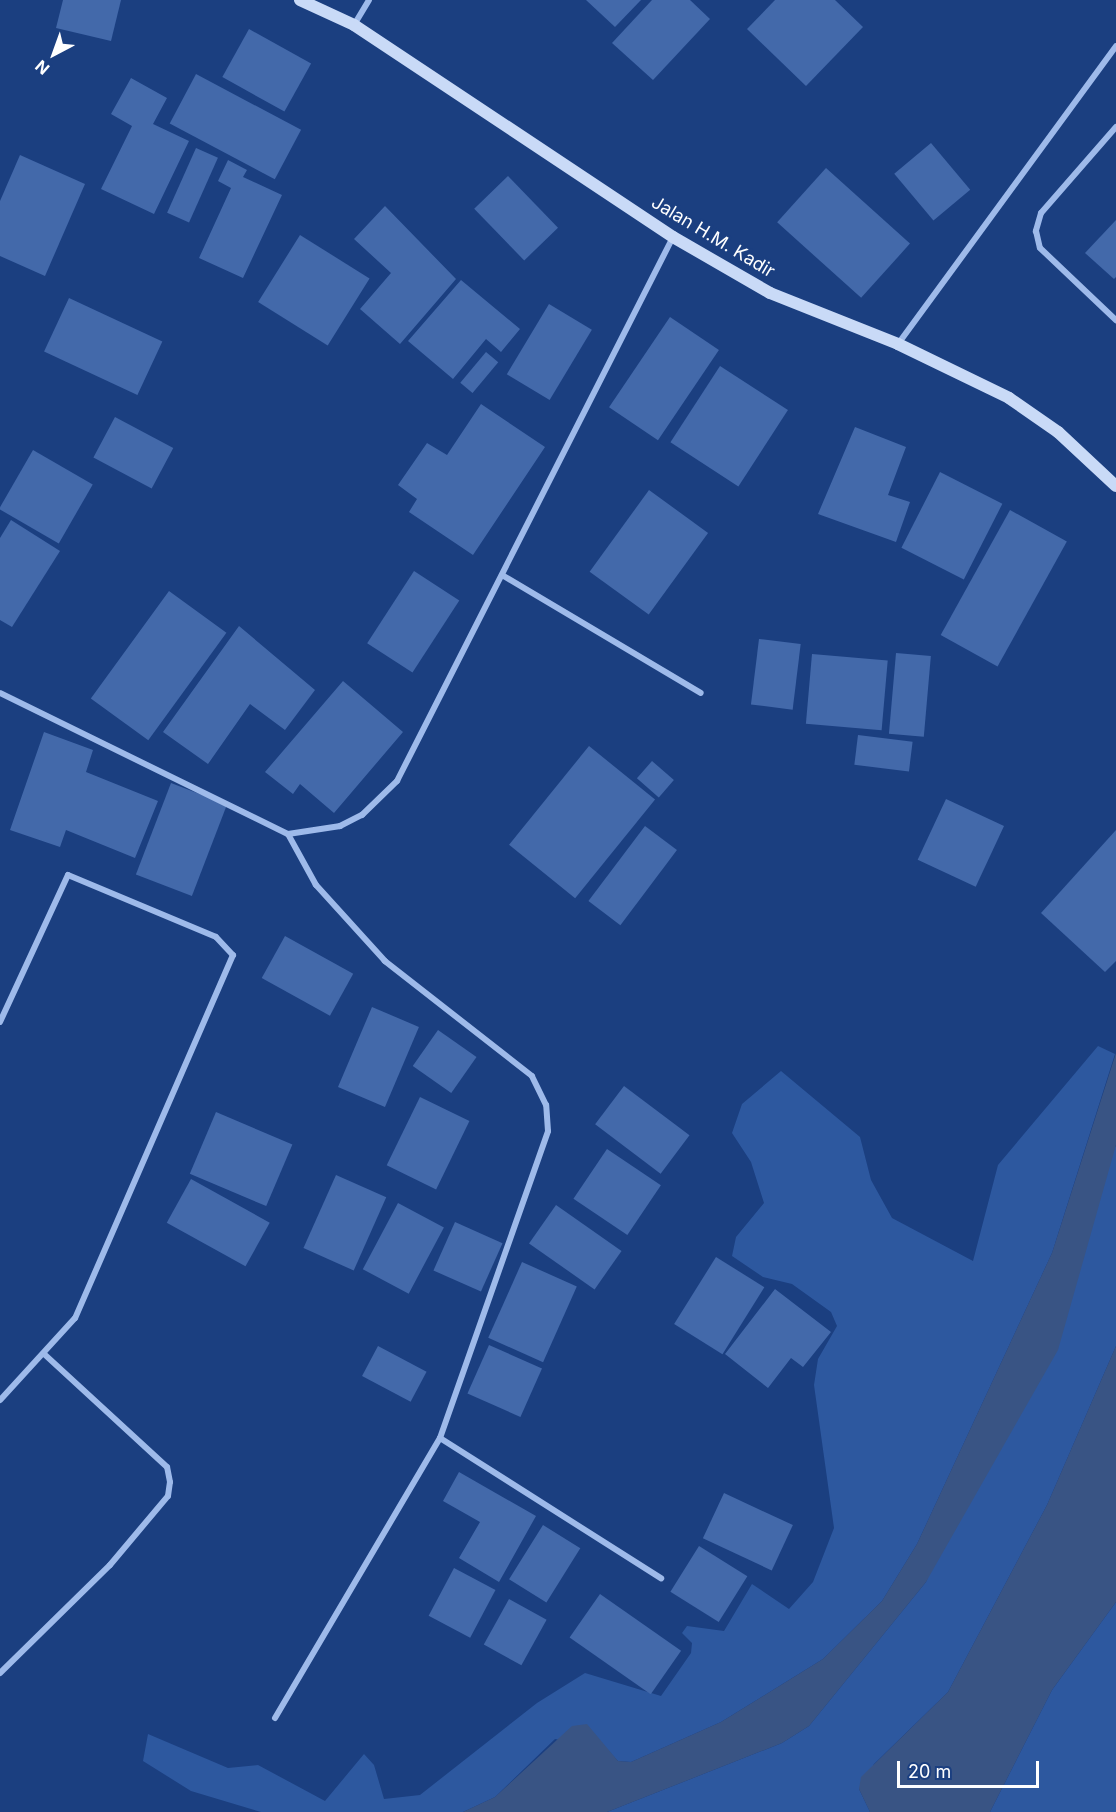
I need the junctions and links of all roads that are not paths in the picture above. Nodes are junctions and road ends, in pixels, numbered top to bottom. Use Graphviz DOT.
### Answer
graph roads {
  1 [pos="300,0"];
  2 [pos="369,0"];
  3 [pos="354,25"];
  4 [pos="1116,46"];
  5 [pos="1116,127"];
  6 [pos="673,237"];
  7 [pos="1116,320"];
  8 [pos="898,344"];
  9 [pos="1116,486"];
  10 [pos="502,575"];
  11 [pos="0,693"];
  12 [pos="700,693"];
  13 [pos="288,834"];
  14 [pos="0,1022"];
  15 [pos="45,1355"];
  16 [pos="0,1400"];
  17 [pos="440,1438"];
  18 [pos="661,1578"];
  19 [pos="0,1673"];
  20 [pos="275,1718"];
  1 -- 3 [label="street, Jalan H.M. Kadir"];
  2 -- 3 [label="street"];
  3 -- 6 [label="street, Jalan H.M. Kadir"];
  4 -- 8 [label="street"];
  5 -- 7 [label="street"];
  6 -- 8 [label="street, Jalan H.M. Kadir"];
  6 -- 10 [label="street"];
  8 -- 9 [label="street, Jalan H.M. Kadir"];
  10 -- 12 [label="street"];
  10 -- 13 [label="street"];
  11 -- 13 [label="street"];
  13 -- 17 [label="street"];
  14 -- 15 [label="street"];
  15 -- 16 [label="street"];
  15 -- 19 [label="street"];
  17 -- 18 [label="street"];
  17 -- 20 [label="street"];
}
